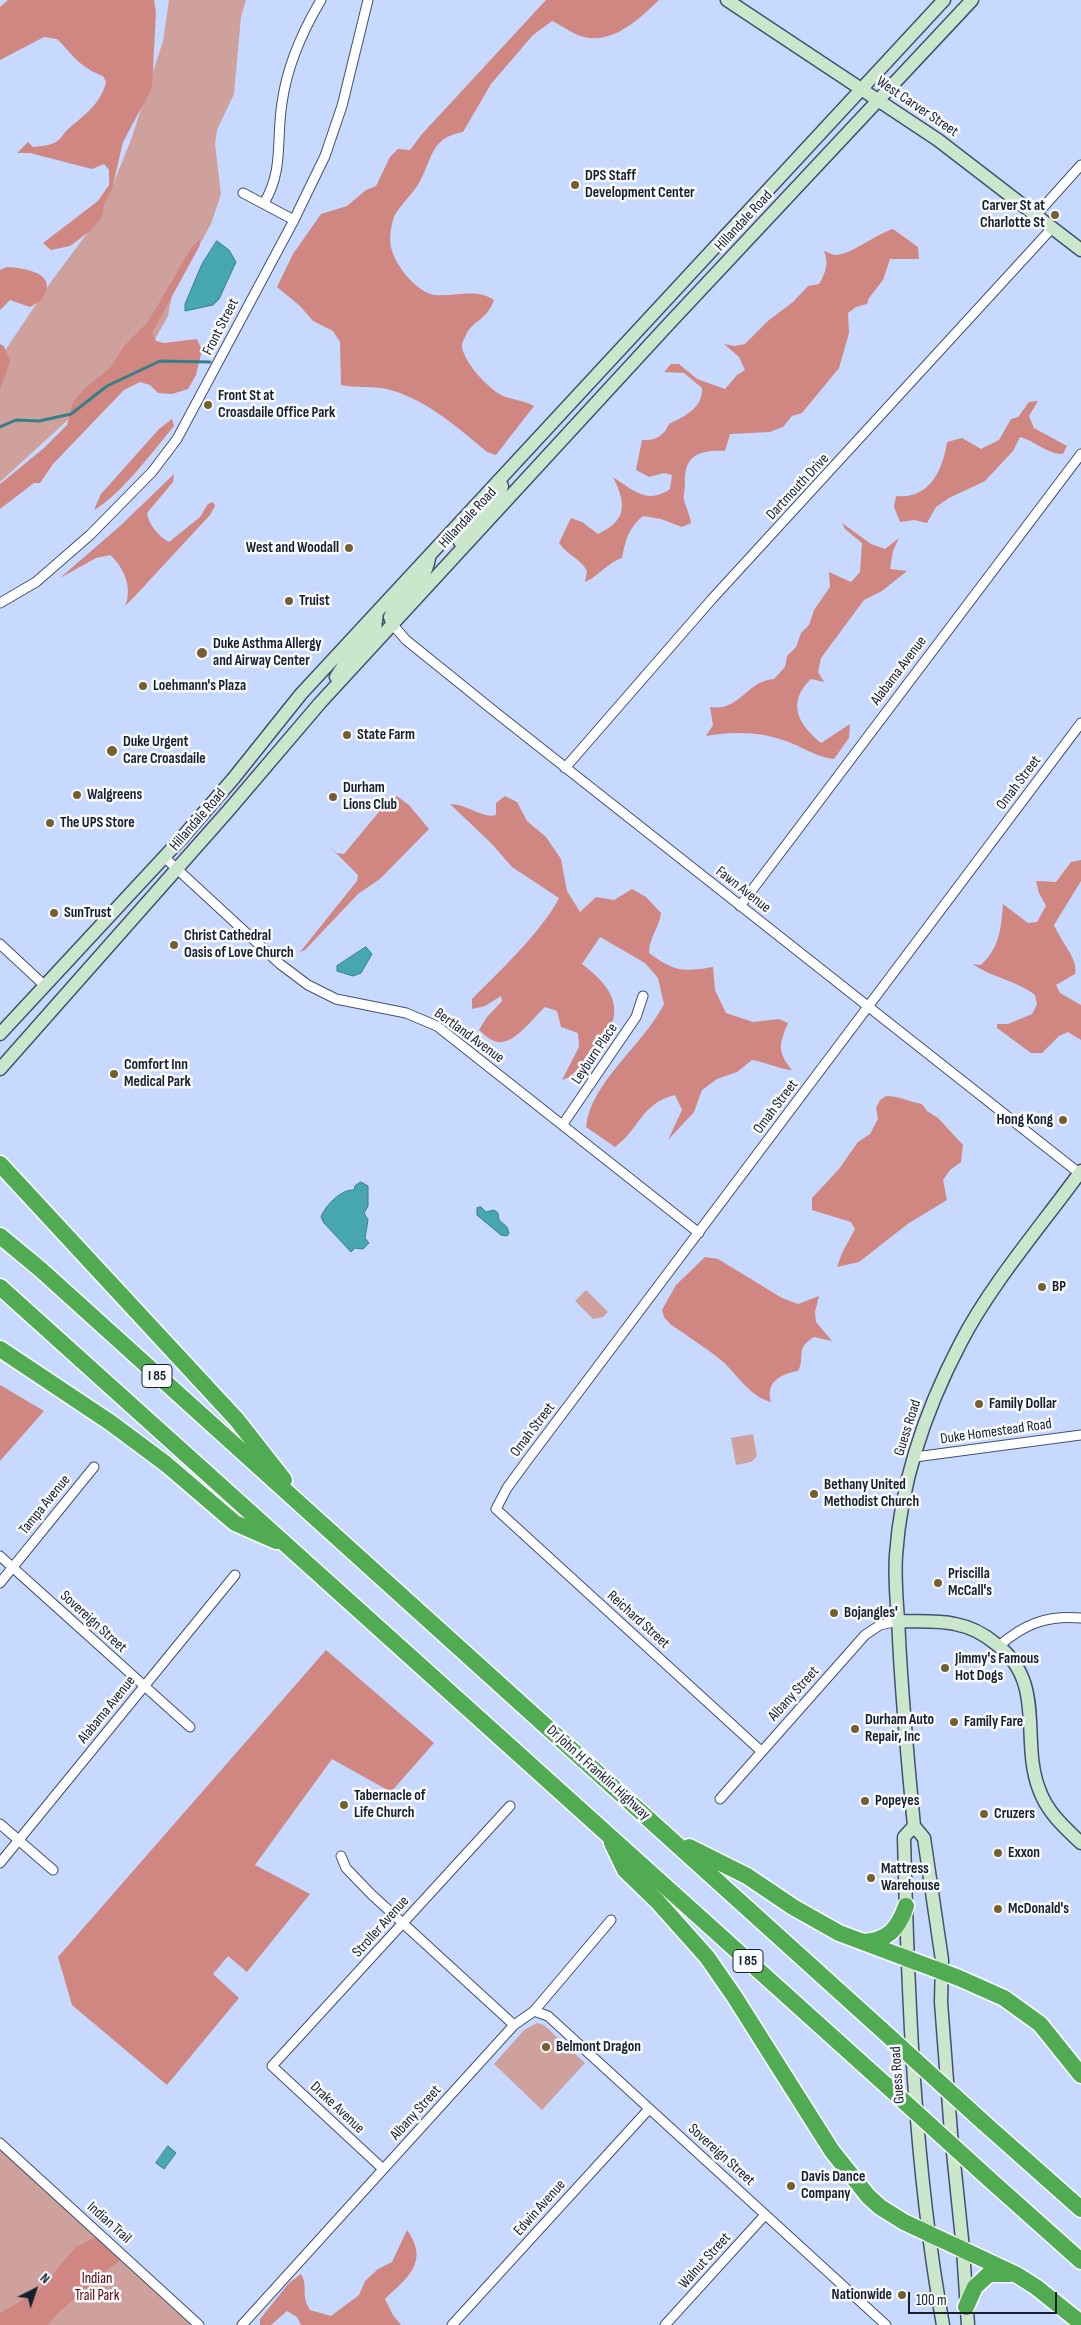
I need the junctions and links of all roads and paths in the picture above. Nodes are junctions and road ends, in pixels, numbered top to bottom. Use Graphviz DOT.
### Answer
graph roads {
  1 [pos="321,0"];
  2 [pos="368,0"];
  3 [pos="727,0"];
  4 [pos="944,0"];
  5 [pos="972,0"];
  6 [pos="861,89"];
  7 [pos="880,100"];
  8 [pos="1081,165"];
  9 [pos="243,193"];
  10 [pos="264,203"];
  11 [pos="1037,214"];
  12 [pos="294,220"];
  13 [pos="1053,227"];
  14 [pos="1081,250"];
  15 [pos="1081,454"];
  16 [pos="498,481"];
  17 [pos="429,555"];
  18 [pos="446,566"];
  19 [pos="0,603"];
  20 [pos="377,612"];
  21 [pos="392,626"];
  22 [pos="320,703"];
  23 [pos="1081,723"];
  24 [pos="566,768"];
  25 [pos="164,857"];
  26 [pos="177,869"];
  27 [pos="740,906"];
  28 [pos="0,944"];
  29 [pos="44,985"];
  30 [pos="643,996"];
  31 [pos="868,1006"];
  32 [pos="0,1034"];
  33 [pos="0,1069"];
  34 [pos="563,1124"];
  35 [pos="0,1164"];
  36 [pos="1080,1172"];
  37 [pos="699,1233"];
  38 [pos="0,1236"];
  39 [pos="0,1287"];
  40 [pos="0,1349"];
  41 [pos="1081,1435"];
  42 [pos="915,1457"];
  43 [pos="94,1467"];
  44 [pos="496,1509"];
  45 [pos="314,1517"];
  46 [pos="289,1546"];
  47 [pos="0,1556"];
  48 [pos="13,1567"];
  49 [pos="235,1575"];
  50 [pos="0,1583"];
  51 [pos="1081,1618"];
  52 [pos="898,1621"];
  53 [pos="999,1646"];
  54 [pos="144,1686"];
  55 [pos="190,1727"];
  56 [pos="761,1751"];
  57 [pos="720,1799"];
  58 [pos="510,1806"];
  59 [pos="0,1824"];
  60 [pos="914,1826"];
  61 [pos="661,1830"];
  62 [pos="608,1835"];
  63 [pos="19,1841"];
  64 [pos="1081,1843"];
  65 [pos="342,1856"];
  66 [pos="0,1863"];
  67 [pos="53,1870"];
  68 [pos="906,1906"];
  69 [pos="611,1920"];
  70 [pos="404,1923"];
  71 [pos="862,1942"];
  72 [pos="908,1960"];
  73 [pos="942,1972"];
  74 [pos="534,2011"];
  75 [pos="514,2025"];
  76 [pos="272,2066"];
  77 [pos="1081,2075"];
  78 [pos="649,2109"];
  79 [pos="0,2142"];
  80 [pos="383,2169"];
  81 [pos="1081,2209"];
  82 [pos="765,2214"];
  83 [pos="930,2235"];
  84 [pos="963,2249"];
  85 [pos="1081,2261"];
  86 [pos="1017,2275"];
  87 [pos="966,2307"];
  88 [pos="1081,2323"];
  89 [pos="199,2325"];
  90 [pos="242,2325"];
  91 [pos="452,2325"];
  92 [pos="665,2325"];
  93 [pos="886,2325"];
  94 [pos="943,2325"];
  95 [pos="968,2325"];
  1 -- 10 [label="street"];
  2 -- 12 [label="street, Front Street"];
  3 -- 6 [label="main road, West Carver Street"];
  4 -- 6 [label="main road, Hillandale Road"];
  5 -- 7 [label="main road, Hillandale Road"];
  6 -- 7 [label="main road, West Carver Street"];
  6 -- 16 [label="main road, Hillandale Road"];
  7 -- 11 [label="main road, West Carver Street"];
  7 -- 18 [label="main road, Hillandale Road"];
  8 -- 11 [label="street"];
  9 -- 10 [label="street"];
  10 -- 12 [label="street"];
  11 -- 13 [label="main road, West Carver Street"];
  12 -- 19 [label="street, Front Street"];
  13 -- 14 [label="main road, West Carver Street"];
  13 -- 24 [label="street, Dartmouth Drive"];
  15 -- 27 [label="street, Alabama Avenue"];
  16 -- 17 [label="main road, Hillandale Road"];
  16 -- 18 [label="main road"];
  17 -- 20 [label="main road, Hillandale Road"];
  17 -- 21 [label="main road"];
  18 -- 21 [label="main road, Hillandale Road"];
  20 -- 22 [label="main road"];
  20 -- 25 [label="main road, Hillandale Road"];
  21 -- 22 [label="main road, Hillandale Road"];
  21 -- 24 [label="street, Fawn Avenue"];
  22 -- 26 [label="main road, Hillandale Road"];
  23 -- 31 [label="street, Omah Street"];
  24 -- 27 [label="street, Fawn Avenue"];
  25 -- 26 [label="street, Bertland Avenue"];
  25 -- 29 [label="main road, Hillandale Road"];
  26 -- 33 [label="main road, Hillandale Road"];
  26 -- 34 [label="street, Bertland Avenue"];
  27 -- 31 [label="street, Fawn Avenue"];
  28 -- 29 [label="street"];
  29 -- 32 [label="main road, Hillandale Road"];
  30 -- 34 [label="street, Leyburn Place"];
  31 -- 36 [label="street, Fawn Avenue"];
  31 -- 37 [label="street, Omah Street"];
  34 -- 37 [label="street, Bertland Avenue"];
  35 -- 45 [label="highway"];
  36 -- 42 [label="main road, Guess Road"];
  37 -- 44 [label="street, Omah Street"];
  38 -- 45 [label="highway, I 85"];
  39 -- 46 [label="highway, I 85"];
  40 -- 46 [label="highway"];
  41 -- 42 [label="street, Duke Homestead Road"];
  42 -- 52 [label="main road, Guess Road"];
  43 -- 48 [label="street, Tampa Avenue"];
  44 -- 56 [label="street, Reichard Street"];
  45 -- 61 [label="highway, Dr John H Franklin Highway / I 85"];
  46 -- 62 [label="highway, I 85"];
  47 -- 48 [label="street, Sovereign Street"];
  48 -- 50 [label="street, Tampa Avenue"];
  48 -- 54 [label="street, Sovereign Street"];
  49 -- 54 [label="street, Alabama Avenue"];
  51 -- 53 [label="street"];
  52 -- 53 [label="main road"];
  52 -- 56 [label="street, Albany Street"];
  52 -- 60 [label="main road, Guess Road"];
  53 -- 64 [label="main road"];
  54 -- 55 [label="street, Sovereign Street"];
  54 -- 63 [label="street, Alabama Avenue"];
  56 -- 57 [label="street, Albany Street"];
  58 -- 70 [label="street, Stroller Avenue"];
  59 -- 63 [label="street"];
  60 -- 68 [label="main road, Guess Road"];
  60 -- 73 [label="main road, Guess Road"];
  61 -- 71 [label="highway"];
  61 -- 81 [label="highway, Dr John H Franklin Highway / I 85, bridge"];
  62 -- 83 [label="highway"];
  62 -- 85 [label="highway, I 85, bridge"];
  63 -- 66 [label="street, Alabama Avenue"];
  63 -- 67 [label="street"];
  65 -- 70 [label="street"];
  68 -- 71 [label="highway"];
  68 -- 72 [label="main road, Guess Road"];
  69 -- 74 [label="street, Albany Street"];
  70 -- 75 [label="street"];
  70 -- 76 [label="street, Stroller Avenue"];
  71 -- 72 [label="highway"];
  72 -- 73 [label="highway"];
  72 -- 83 [label="main road, Guess Road"];
  73 -- 77 [label="highway"];
  73 -- 84 [label="main road, Guess Road"];
  74 -- 75 [label="street, Albany Street"];
  74 -- 78 [label="street, Sovereign Street"];
  75 -- 80 [label="street, Albany Street"];
  76 -- 80 [label="street, Drake Avenue"];
  78 -- 82 [label="street, Sovereign Street"];
  78 -- 91 [label="street, Edwin Avenue"];
  79 -- 89 [label="street, Indian Trail"];
  80 -- 90 [label="street, Albany Street"];
  82 -- 92 [label="street, Walnut Street"];
  82 -- 93 [label="street, Sovereign Street"];
  83 -- 84 [label="highway"];
  83 -- 94 [label="main road, Guess Road"];
  84 -- 86 [label="highway"];
  84 -- 87 [label="main road, Guess Road"];
  86 -- 87 [label="highway"];
  86 -- 88 [label="highway"];
  87 -- 95 [label="main road, Guess Road"];
}
